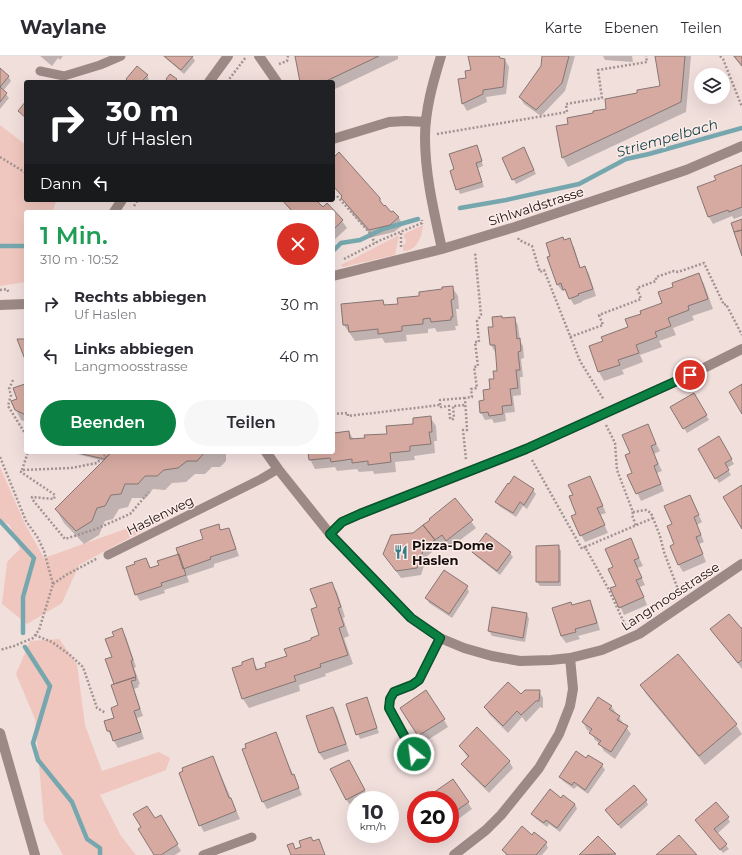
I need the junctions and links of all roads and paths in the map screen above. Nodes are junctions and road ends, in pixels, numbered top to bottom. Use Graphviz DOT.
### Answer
graph roads {
  1 [pos="121,56"];
  2 [pos="228,56"];
  3 [pos="260,56"];
  4 [pos="440,56"];
  5 [pos="646,56"];
  6 [pos="720,56"];
  7 [pos="245,59"];
  8 [pos="40,71"];
  9 [pos="210,80"];
  10 [pos="229,80"];
  11 [pos="276,80"];
  12 [pos="742,107"];
  13 [pos="426,122"];
  14 [pos="425,136"];
  15 [pos="335,138"];
  16 [pos="742,146"];
  17 [pos="0,157"];
  18 [pos="24,172"];
  19 [pos="335,196"];
  20 [pos="422,223"];
  21 [pos="472,240"];
  22 [pos="519,240"];
  23 [pos="375,243"];
  24 [pos="442,249"];
  25 [pos="342,261"];
  26 [pos="335,276"];
  27 [pos="0,290"];
  28 [pos="10,293"];
  29 [pos="24,304"];
  30 [pos="0,305"];
  31 [pos="742,335"];
  32 [pos="570,337"];
  33 [pos="742,349"];
  34 [pos="13,380"];
  35 [pos="465,398"];
  36 [pos="440,405"];
  37 [pos="465,405"];
  38 [pos="606,413"];
  39 [pos="335,414"];
  40 [pos="24,432"];
  41 [pos="526,449"];
  42 [pos="27,454"];
  43 [pos="106,454"];
  44 [pos="267,454"];
  45 [pos="0,457"];
  46 [pos="278,469"];
  47 [pos="22,470"];
  48 [pos="469,471"];
  49 [pos="149,492"];
  50 [pos="633,512"];
  51 [pos="654,518"];
  52 [pos="636,526"];
  53 [pos="330,534"];
  54 [pos="585,547"];
  55 [pos="108,555"];
  56 [pos="742,564"];
  57 [pos="53,584"];
  58 [pos="687,602"];
  59 [pos="34,637"];
  60 [pos="440,638"];
  61 [pos="631,638"];
  62 [pos="0,650"];
  63 [pos="570,658"];
  64 [pos="106,713"];
  65 [pos="0,734"];
  66 [pos="421,765"];
  67 [pos="252,837"];
  68 [pos="35,855"];
  69 [pos="203,855"];
  70 [pos="454,855"];
  1 -- 8 [label="lane"];
  2 -- 9 [label="street"];
  3 -- 11 [label="street"];
  4 -- 13 [label="street"];
  5 -- 14 [label="path"];
  6 -- 12 [label="path"];
  7 -- 10 [label="path"];
  13 -- 14 [label="street"];
  13 -- 15 [label="street"];
  14 -- 24 [label="street"];
  16 -- 21 [label="street, Sihlwaldstrasse"];
  17 -- 18 [label="path"];
  19 -- 23 [label="path"];
  20 -- 23 [label="path"];
  21 -- 24 [label="street, Sihlwaldstrasse"];
  21 -- 35 [label="path"];
  22 -- 32 [label="path"];
  23 -- 25 [label="path"];
  24 -- 26 [label="street, Sihlwaldstrasse"];
  27 -- 28 [label="path"];
  29 -- 30 [label="street"];
  31 -- 32 [label="path"];
  32 -- 38 [label="path"];
  33 -- 38 [label="street"];
  34 -- 40 [label="path"];
  35 -- 36 [label="path"];
  35 -- 37 [label="path"];
  36 -- 37 [label="path"];
  36 -- 39 [label="path"];
  37 -- 48 [label="path"];
  38 -- 41 [label="street"];
  38 -- 50 [label="path"];
  41 -- 48 [label="street"];
  41 -- 54 [label="path"];
  42 -- 47 [label="path"];
  43 -- 47 [label="path"];
  44 -- 46 [label="street, Langmoosstrasse"];
  45 -- 57 [label="path"];
  46 -- 53 [label="street, Langmoosstrasse"];
  46 -- 55 [label="lane, Haslenweg"];
  47 -- 49 [label="path"];
  48 -- 53 [label="street"];
  50 -- 51 [label="path"];
  50 -- 52 [label="path"];
  51 -- 52 [label="path"];
  51 -- 58 [label="path"];
  52 -- 54 [label="path"];
  53 -- 60 [label="street, Langmoosstrasse"];
  54 -- 61 [label="path"];
  55 -- 57 [label="path"];
  56 -- 58 [label="street, Langmoosstrasse"];
  57 -- 59 [label="path"];
  58 -- 61 [label="street, Langmoosstrasse"];
  59 -- 62 [label="path"];
  59 -- 64 [label="path"];
  60 -- 63 [label="street, Langmoosstrasse"];
  60 -- 66 [label="lane"];
  61 -- 63 [label="street, Langmoosstrasse"];
  63 -- 70 [label="street"];
  65 -- 68 [label="street"];
  67 -- 69 [label="lane"];
}
